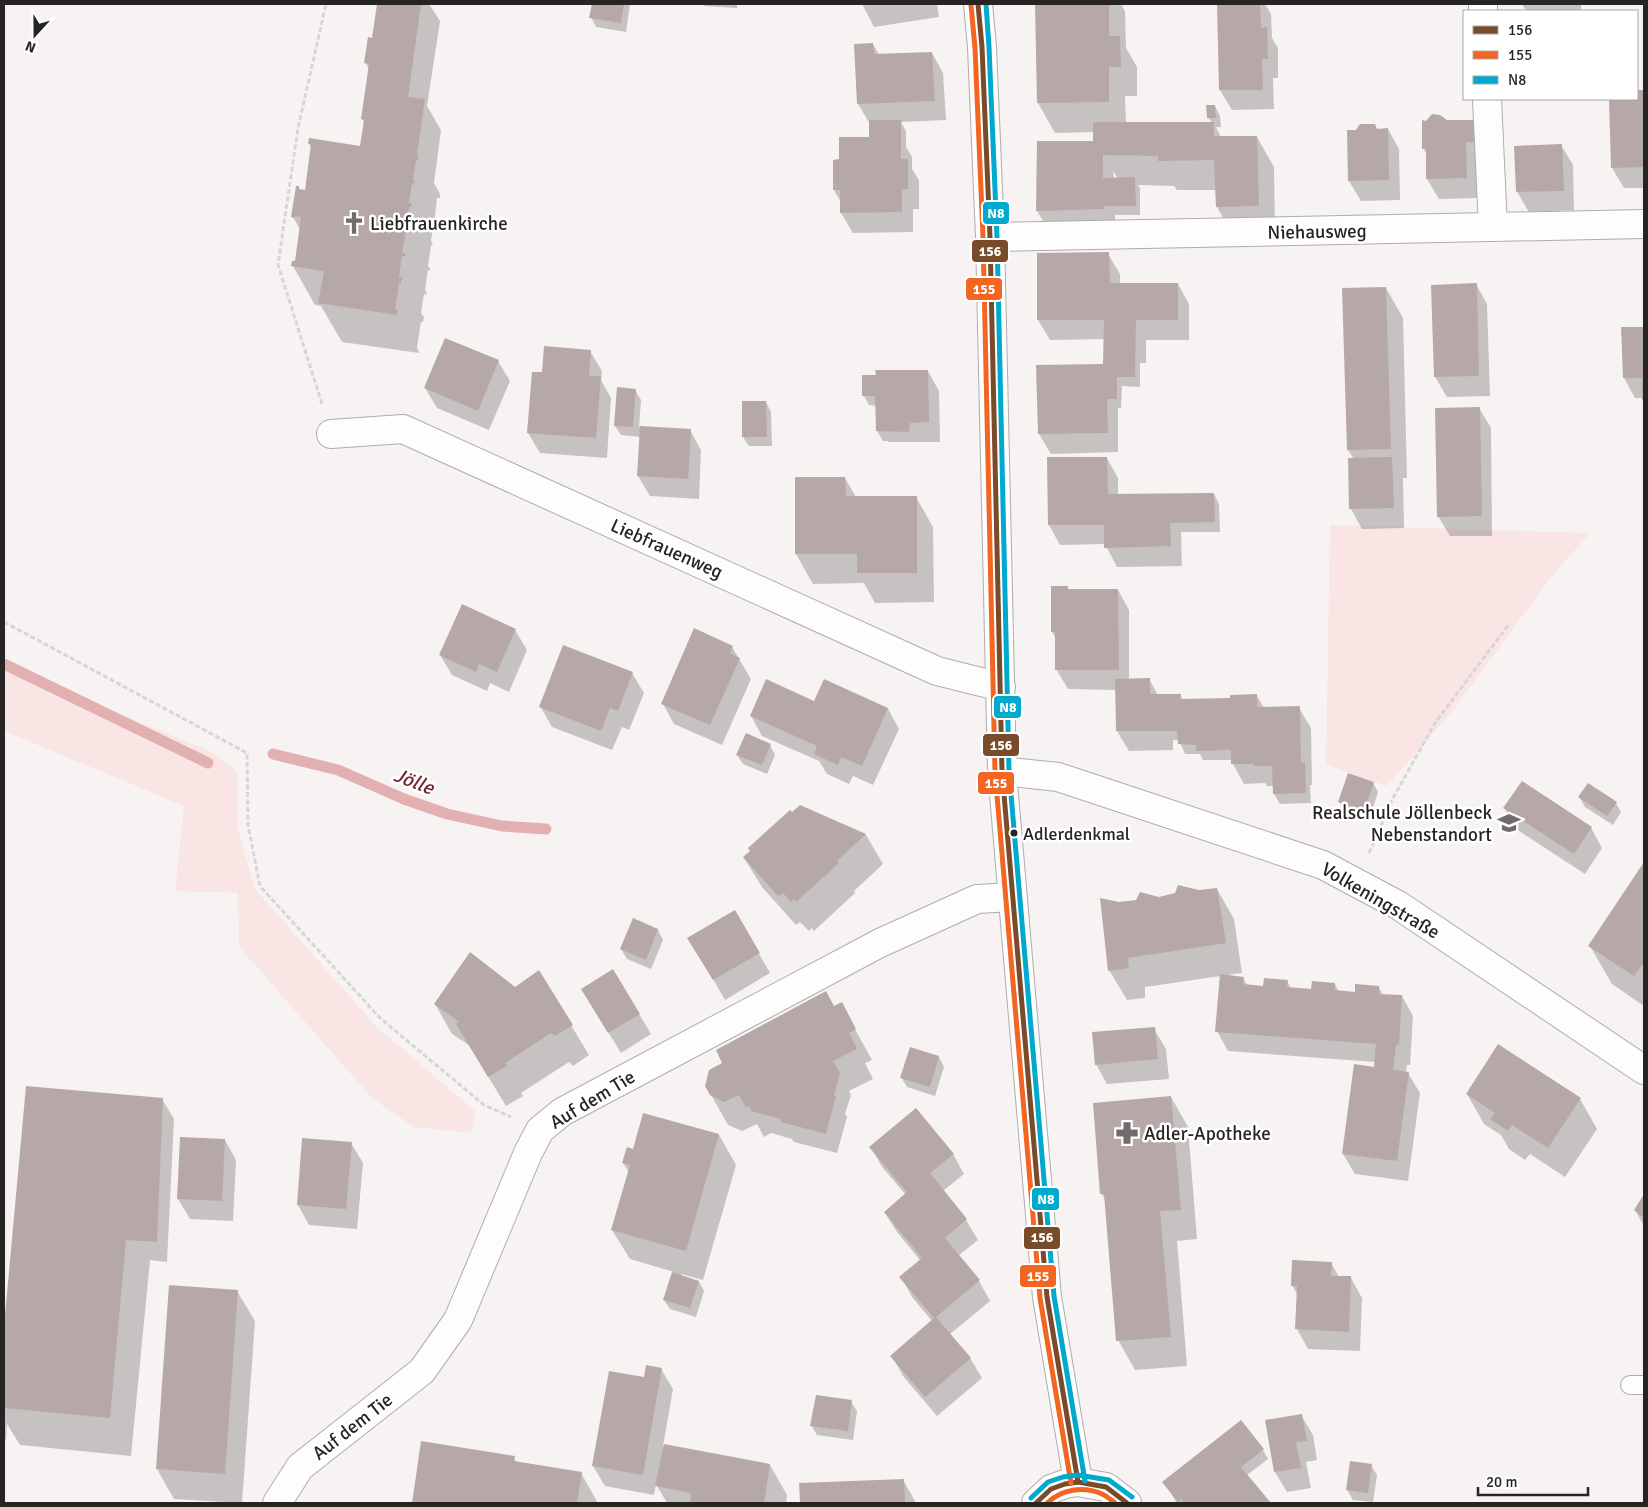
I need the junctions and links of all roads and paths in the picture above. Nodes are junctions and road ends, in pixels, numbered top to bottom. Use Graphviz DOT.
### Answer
graph roads {
  1 [pos="326,4"];
  2 [pos="978,4"];
  3 [pos="1487,100"];
  4 [pos="1644,224"];
  5 [pos="1493,227"];
  6 [pos="990,237"];
  7 [pos="332,434"];
  8 [pos="4,622"];
  9 [pos="1509,624"];
  10 [pos="1001,687"];
  11 [pos="1002,771"];
  12 [pos="1356,882"];
  13 [pos="1012,896"];
  14 [pos="1644,1070"];
  15 [pos="540,1130"];
  16 [pos="1078,1482"];
  17 [pos="277,1503"];
  18 [pos="1036,1503"];
  19 [pos="1127,1503"];
  1 -- 7 [label="path"];
  2 -- 6 [label="street"];
  3 -- 5 [label="street"];
  4 -- 5 [label="street, Niehausweg"];
  5 -- 6 [label="street, Niehausweg"];
  6 -- 10 [label="street"];
  7 -- 10 [label="street, Liebfrauenweg"];
  8 -- 15 [label="path"];
  9 -- 12 [label="path"];
  10 -- 11 [label="street"];
  11 -- 12 [label="street, Volkeningstraße"];
  11 -- 13 [label="street"];
  12 -- 14 [label="street, Volkeningstraße"];
  13 -- 15 [label="street, Auf dem Tie"];
  13 -- 16 [label="street"];
  15 -- 17 [label="street, Auf dem Tie"];
  16 -- 18 [label="street"];
  16 -- 19 [label="street"];
}
